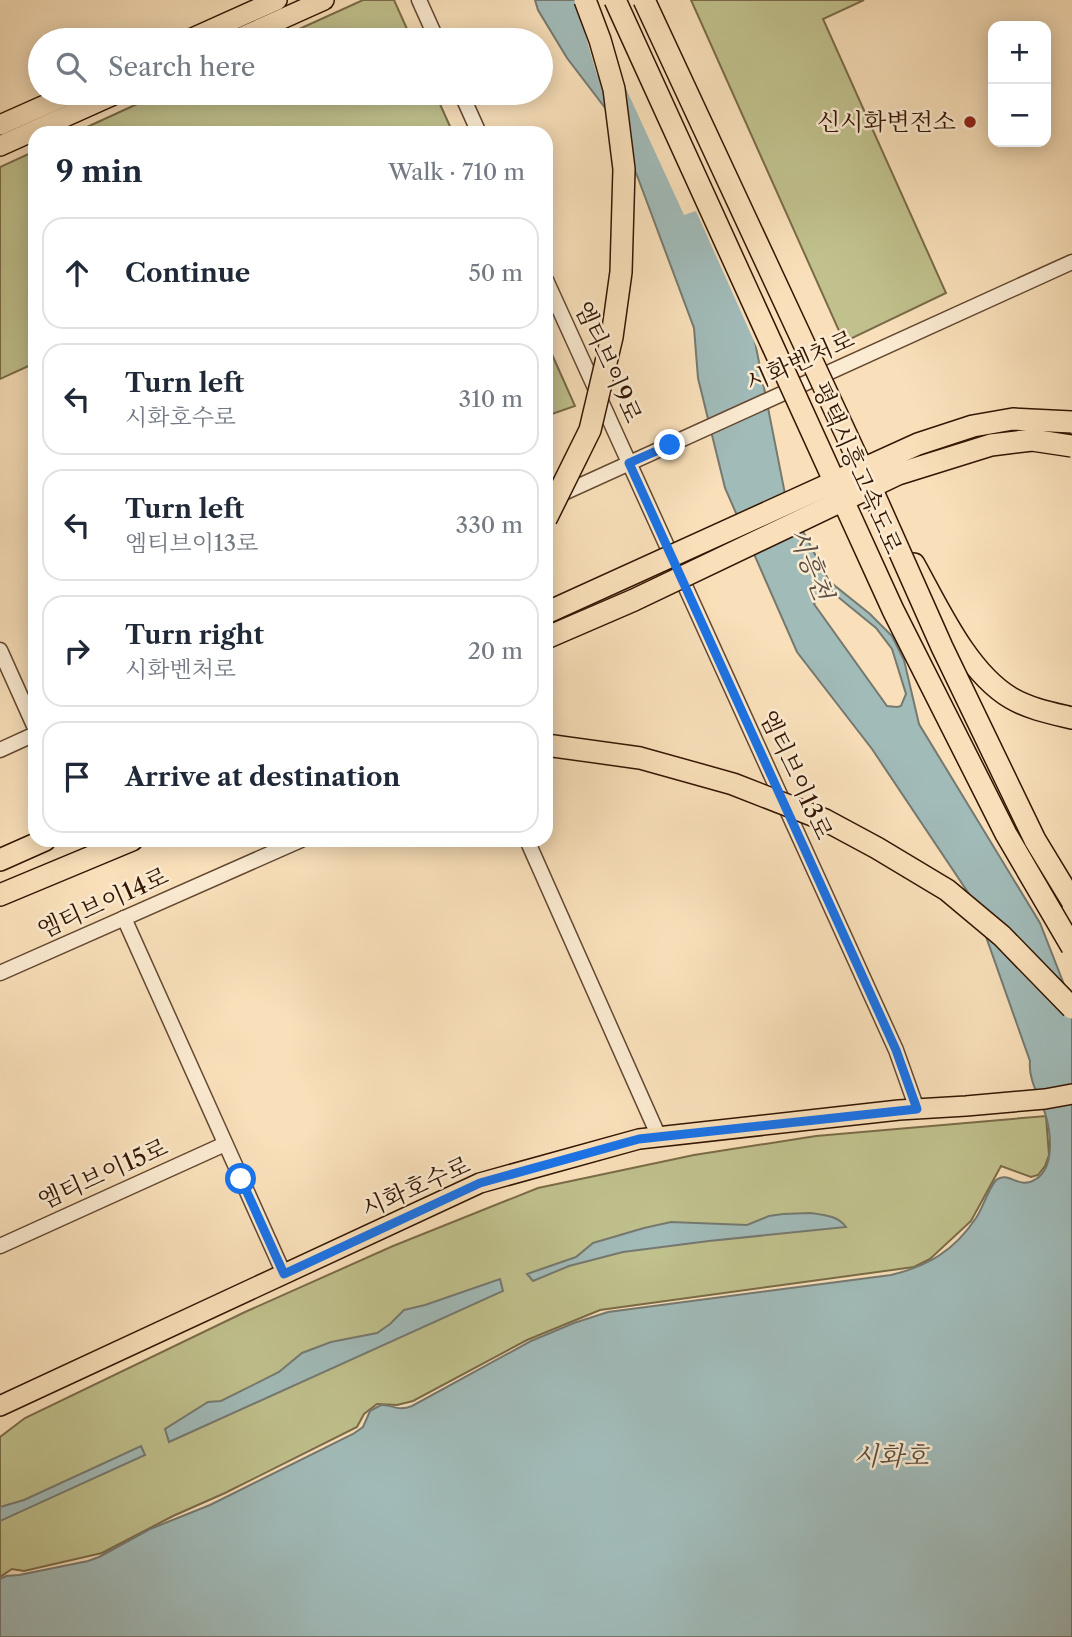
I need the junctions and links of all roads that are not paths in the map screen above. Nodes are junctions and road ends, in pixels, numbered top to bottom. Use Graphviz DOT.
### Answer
graph roads {
  1 [pos="277,0"];
  2 [pos="324,0"];
  3 [pos="419,0"];
  4 [pos="585,0"];
  5 [pos="615,0"];
  6 [pos="644,0"];
  7 [pos="215,28"];
  8 [pos="262,28"];
  9 [pos="432,28"];
  10 [pos="45,105"];
  11 [pos="91,105"];
  12 [pos="466,105"];
  13 [pos="0,125"];
  14 [pos="45,126"];
  15 [pos="476,126"];
  16 [pos="28,133"];
  17 [pos="0,146"];
  18 [pos="1072,262"];
  19 [pos="553,295"];
  20 [pos="1072,422"];
  21 [pos="1072,446"];
  22 [pos="629,463"];
  23 [pos="873,492"];
  24 [pos="553,498"];
  25 [pos="553,505"];
  26 [pos="553,610"];
  27 [pos="553,635"];
  28 [pos="0,650"];
  29 [pos="28,712"];
  30 [pos="1072,718"];
  31 [pos="28,737"];
  32 [pos="553,746"];
  33 [pos="0,750"];
  34 [pos="30,847"];
  35 [pos="101,847"];
  36 [pos="115,847"];
  37 [pos="285,847"];
  38 [pos="530,847"];
  39 [pos="0,860"];
  40 [pos="0,894"];
  41 [pos="1072,901"];
  42 [pos="124,918"];
  43 [pos="1072,947"];
  44 [pos="0,973"];
  45 [pos="1072,1008"];
  46 [pos="1072,1094"];
  47 [pos="917,1109"];
  48 [pos="659,1137"];
  49 [pos="225,1144"];
  50 [pos="0,1245"];
  51 [pos="284,1274"];
  52 [pos="0,1406"];
  1 -- 7 [label="main road"];
  2 -- 8 [label="main road"];
  3 -- 9 [label="street"];
  4 -- 25 [label="highway, bridge"];
  5 -- 43 [label="highway, 평택시흥고속도로, bridge"];
  6 -- 23 [label="highway, 평택시흥고속도로, bridge"];
  10 -- 13 [label="main road"];
  11 -- 14 [label="main road"];
  12 -- 15 [label="street"];
  16 -- 17 [label="main road"];
  18 -- 22 [label="street, 시화벤처로"];
  19 -- 22 [label="street, 엠티브이9로"];
  20 -- 26 [label="highway, bridge"];
  21 -- 27 [label="highway, bridge"];
  22 -- 24 [label="street, 시화벤처로"];
  22 -- 47 [label="street, 엠티브이13로"];
  23 -- 30 [label="highway, bridge"];
  23 -- 41 [label="highway, 평택시흥고속도로, bridge"];
  28 -- 29 [label="street"];
  31 -- 33 [label="street"];
  32 -- 45 [label="highway, bridge"];
  34 -- 39 [label="highway"];
  35 -- 40 [label="highway"];
  36 -- 40 [label="highway"];
  37 -- 42 [label="street, 엠티브이14로"];
  38 -- 48 [label="street"];
  42 -- 44 [label="street, 엠티브이14로"];
  42 -- 49 [label="street"];
  46 -- 47 [label="main road, 시화호수로"];
  47 -- 48 [label="main road, 시화호수로"];
  48 -- 51 [label="main road, 시화호수로"];
  49 -- 50 [label="street, 엠티브이15로"];
  49 -- 51 [label="street"];
  51 -- 52 [label="main road, 시화호수로"];
}
